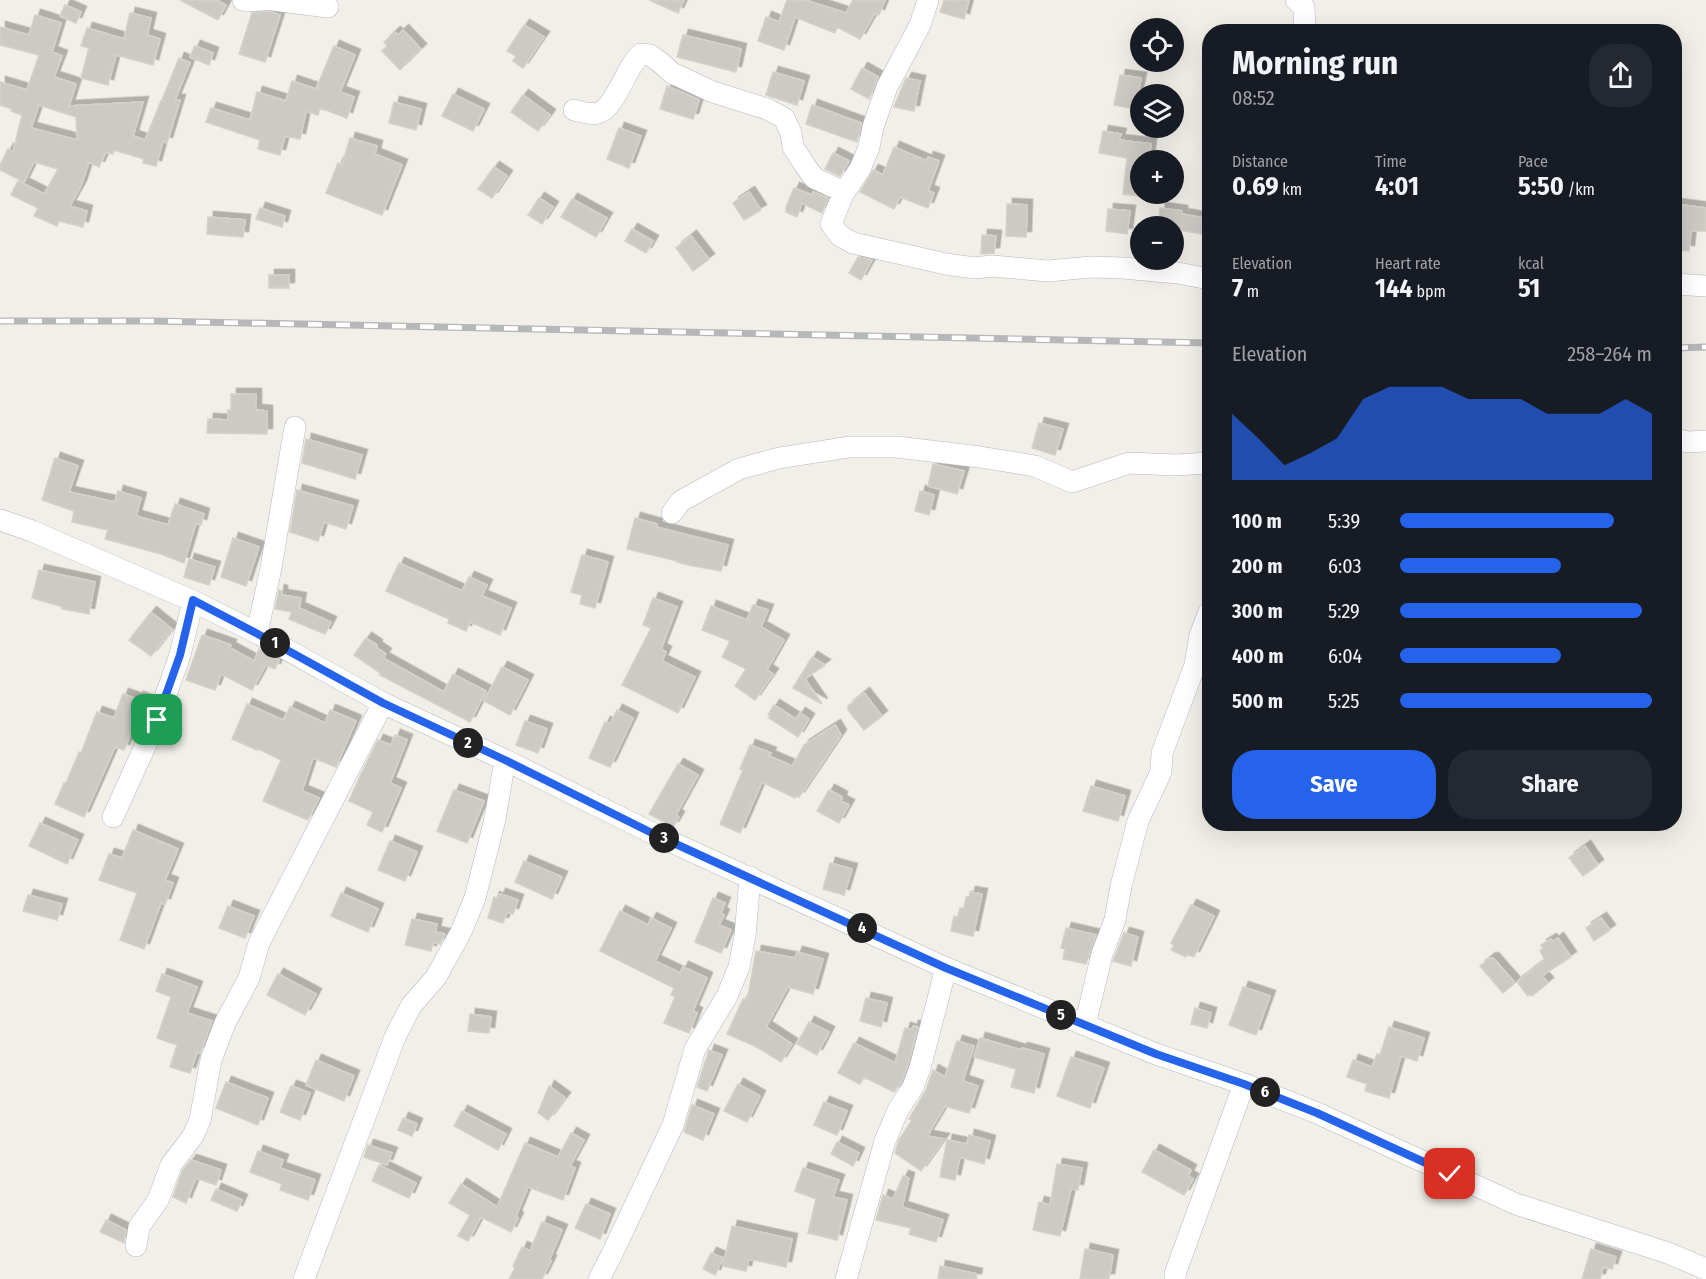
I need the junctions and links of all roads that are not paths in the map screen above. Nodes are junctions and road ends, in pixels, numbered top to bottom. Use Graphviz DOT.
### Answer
graph roads {
  1 [pos="273,0"];
  2 [pos="928,0"];
  3 [pos="1296,0"];
  4 [pos="328,8"];
  5 [pos="1305,24"];
  6 [pos="574,110"];
  7 [pos="843,194"];
  8 [pos="1202,278"];
  9 [pos="1682,284"];
  10 [pos="1706,286"];
  11 [pos="295,427"];
  12 [pos="1682,441"];
  13 [pos="1706,441"];
  14 [pos="1202,463"];
  15 [pos="672,513"];
  16 [pos="0,520"];
  17 [pos="193,600"];
  18 [pos="1202,630"];
  19 [pos="256,633"];
  20 [pos="383,703"];
  21 [pos="505,760"];
  22 [pos="113,817"];
  23 [pos="750,877"];
  24 [pos="946,968"];
  25 [pos="1085,1025"];
  26 [pos="1244,1084"];
  27 [pos="136,1246"];
  28 [pos="1706,1269"];
  29 [pos="304,1279"];
  30 [pos="599,1279"];
  31 [pos="846,1279"];
  32 [pos="1175,1279"];
  1 -- 4 [label="street"];
  2 -- 7 [label="street"];
  3 -- 5 [label="street"];
  6 -- 7 [label="street"];
  7 -- 8 [label="street"];
  9 -- 10 [label="street"];
  11 -- 19 [label="street"];
  12 -- 13 [label="street"];
  14 -- 15 [label="street"];
  16 -- 17 [label="street"];
  17 -- 19 [label="street"];
  17 -- 22 [label="street"];
  18 -- 25 [label="street"];
  19 -- 20 [label="street"];
  20 -- 21 [label="street"];
  20 -- 27 [label="street"];
  21 -- 23 [label="street"];
  21 -- 29 [label="street"];
  23 -- 24 [label="street"];
  23 -- 30 [label="street"];
  24 -- 25 [label="street"];
  24 -- 31 [label="street"];
  25 -- 26 [label="street"];
  26 -- 28 [label="street"];
  26 -- 32 [label="street"];
}
